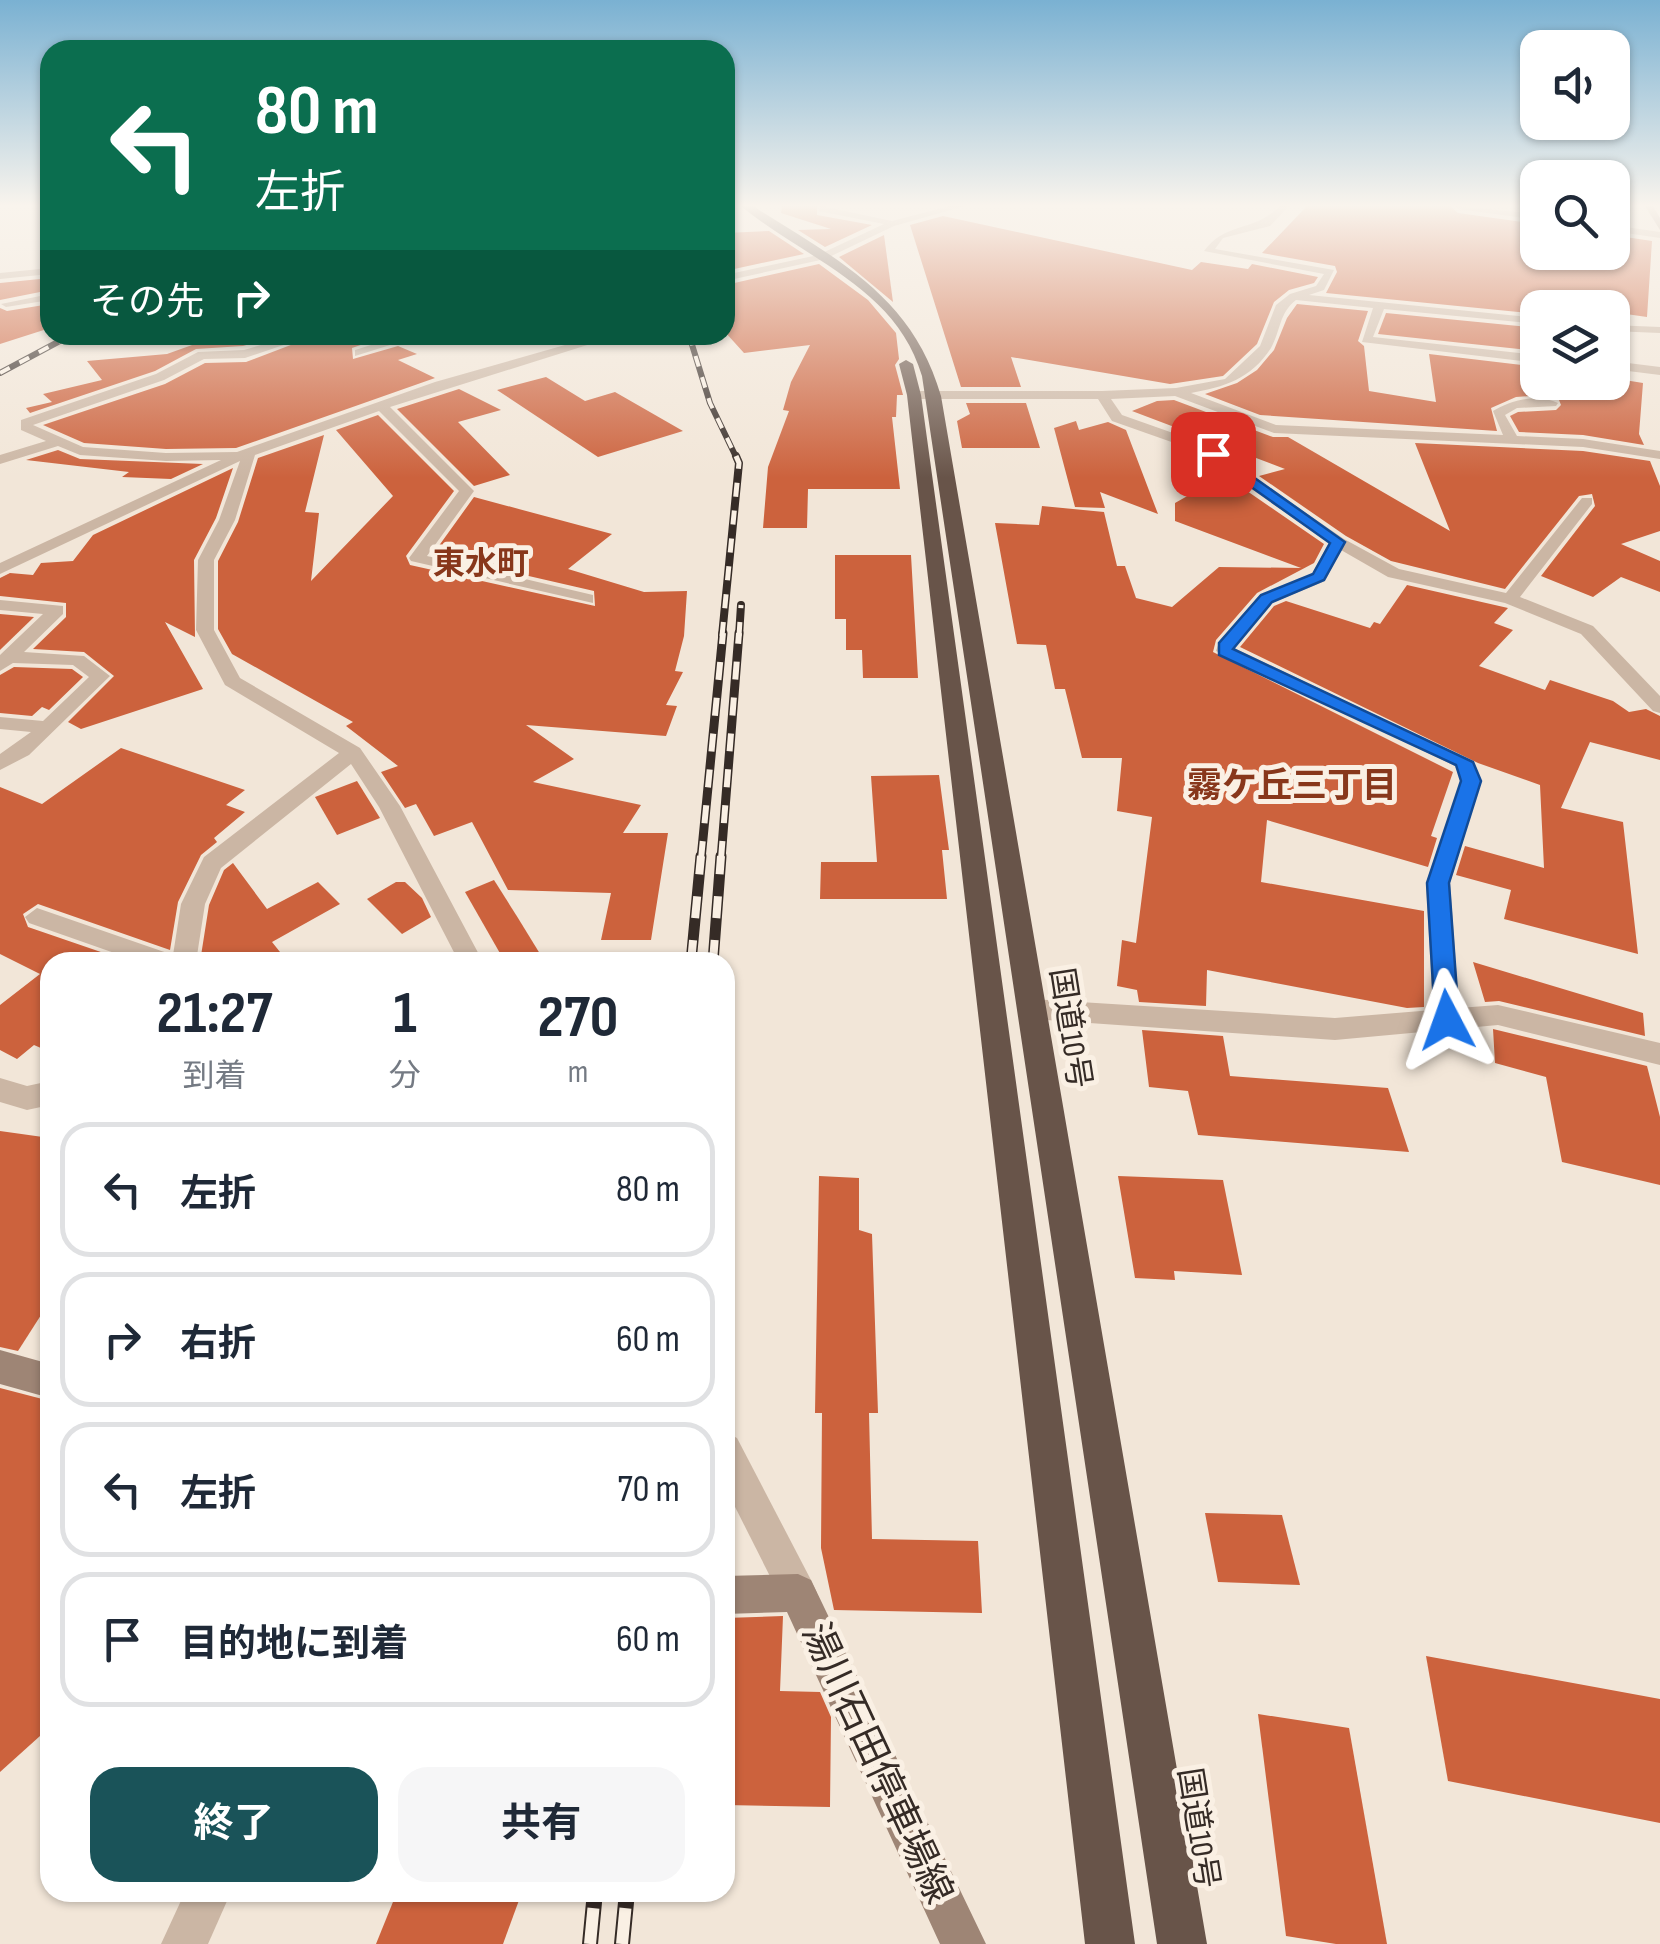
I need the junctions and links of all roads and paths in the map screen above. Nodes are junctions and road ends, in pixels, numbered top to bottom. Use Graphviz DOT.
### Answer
graph roads {
  1 [pos="856,297"];
  2 [pos="1293,297"];
  3 [pos="1299,297"];
  4 [pos="40,299"];
  5 [pos="6,304"];
  6 [pos="1379,308"];
  7 [pos="1520,319"];
  8 [pos="1630,329"];
  9 [pos="1660,330"];
  10 [pos="274,345"];
  11 [pos="385,345"];
  12 [pos="580,345"];
  13 [pos="359,354"];
  14 [pos="1520,357"];
  15 [pos="1630,367"];
  16 [pos="1660,371"];
  17 [pos="1176,392"];
  18 [pos="924,395"];
  19 [pos="1102,396"];
  20 [pos="1550,403"];
  21 [pos="380,406"];
  22 [pos="1512,440"];
  23 [pos="57,442"];
  24 [pos="242,455"];
  25 [pos="1660,455"];
  26 [pos="0,460"];
  27 [pos="1587,501"];
  28 [pos="1338,542"];
  29 [pos="0,568"];
  30 [pos="587,599"];
  31 [pos="1510,599"];
  32 [pos="0,604"];
  33 [pos="4,661"];
  34 [pos="1660,708"];
  35 [pos="0,724"];
  36 [pos="48,727"];
  37 [pos="354,752"];
  38 [pos="0,763"];
  39 [pos="37,917"];
  40 [pos="137,952"];
  41 [pos="186,952"];
  42 [pos="465,952"];
  43 [pos="1032,1009"];
  44 [pos="1447,1020"];
  45 [pos="1660,1054"];
  46 [pos="0,1090"];
  47 [pos="40,1095"];
  48 [pos="0,1367"];
  49 [pos="40,1378"];
  50 [pos="735,1470"];
  51 [pos="798,1593"];
  52 [pos="735,1595"];
  53 [pos="204,1902"];
  54 [pos="184,1944"];
  55 [pos="963,1944"];
  56 [pos="1110,1944"];
  57 [pos="1182,1944"];
  1 -- 18 [label="highway, 国道10号"];
  2 -- 17 [label="street"];
  3 -- 6 [label="street"];
  4 -- 5 [label="street"];
  6 -- 7 [label="street"];
  6 -- 14 [label="street"];
  8 -- 9 [label="street"];
  10 -- 23 [label="street"];
  11 -- 13 [label="street"];
  12 -- 21 [label="street"];
  15 -- 16 [label="street"];
  17 -- 19 [label="street"];
  17 -- 22 [label="street"];
  18 -- 19 [label="street"];
  18 -- 43 [label="highway, 国道10号"];
  18 -- 56 [label="highway, 国道10号"];
  19 -- 28 [label="street"];
  20 -- 22 [label="street"];
  21 -- 24 [label="street"];
  21 -- 30 [label="street"];
  22 -- 25 [label="street"];
  23 -- 24 [label="street"];
  23 -- 26 [label="street"];
  24 -- 29 [label="street"];
  24 -- 37 [label="street"];
  27 -- 31 [label="street"];
  28 -- 31 [label="street"];
  28 -- 44 [label="street"];
  31 -- 34 [label="street"];
  32 -- 33 [label="street"];
  33 -- 36 [label="street"];
  35 -- 36 [label="street"];
  36 -- 38 [label="street"];
  37 -- 41 [label="street"];
  37 -- 42 [label="street"];
  39 -- 40 [label="street"];
  43 -- 44 [label="street"];
  43 -- 57 [label="highway, 国道10号"];
  44 -- 45 [label="street"];
  46 -- 47 [label="street"];
  48 -- 49 [label="main road"];
  50 -- 51 [label="street"];
  51 -- 52 [label="main road, 湯川石田停車場線"];
  51 -- 55 [label="main road, 湯川石田停車場線"];
  53 -- 54 [label="street"];
}
